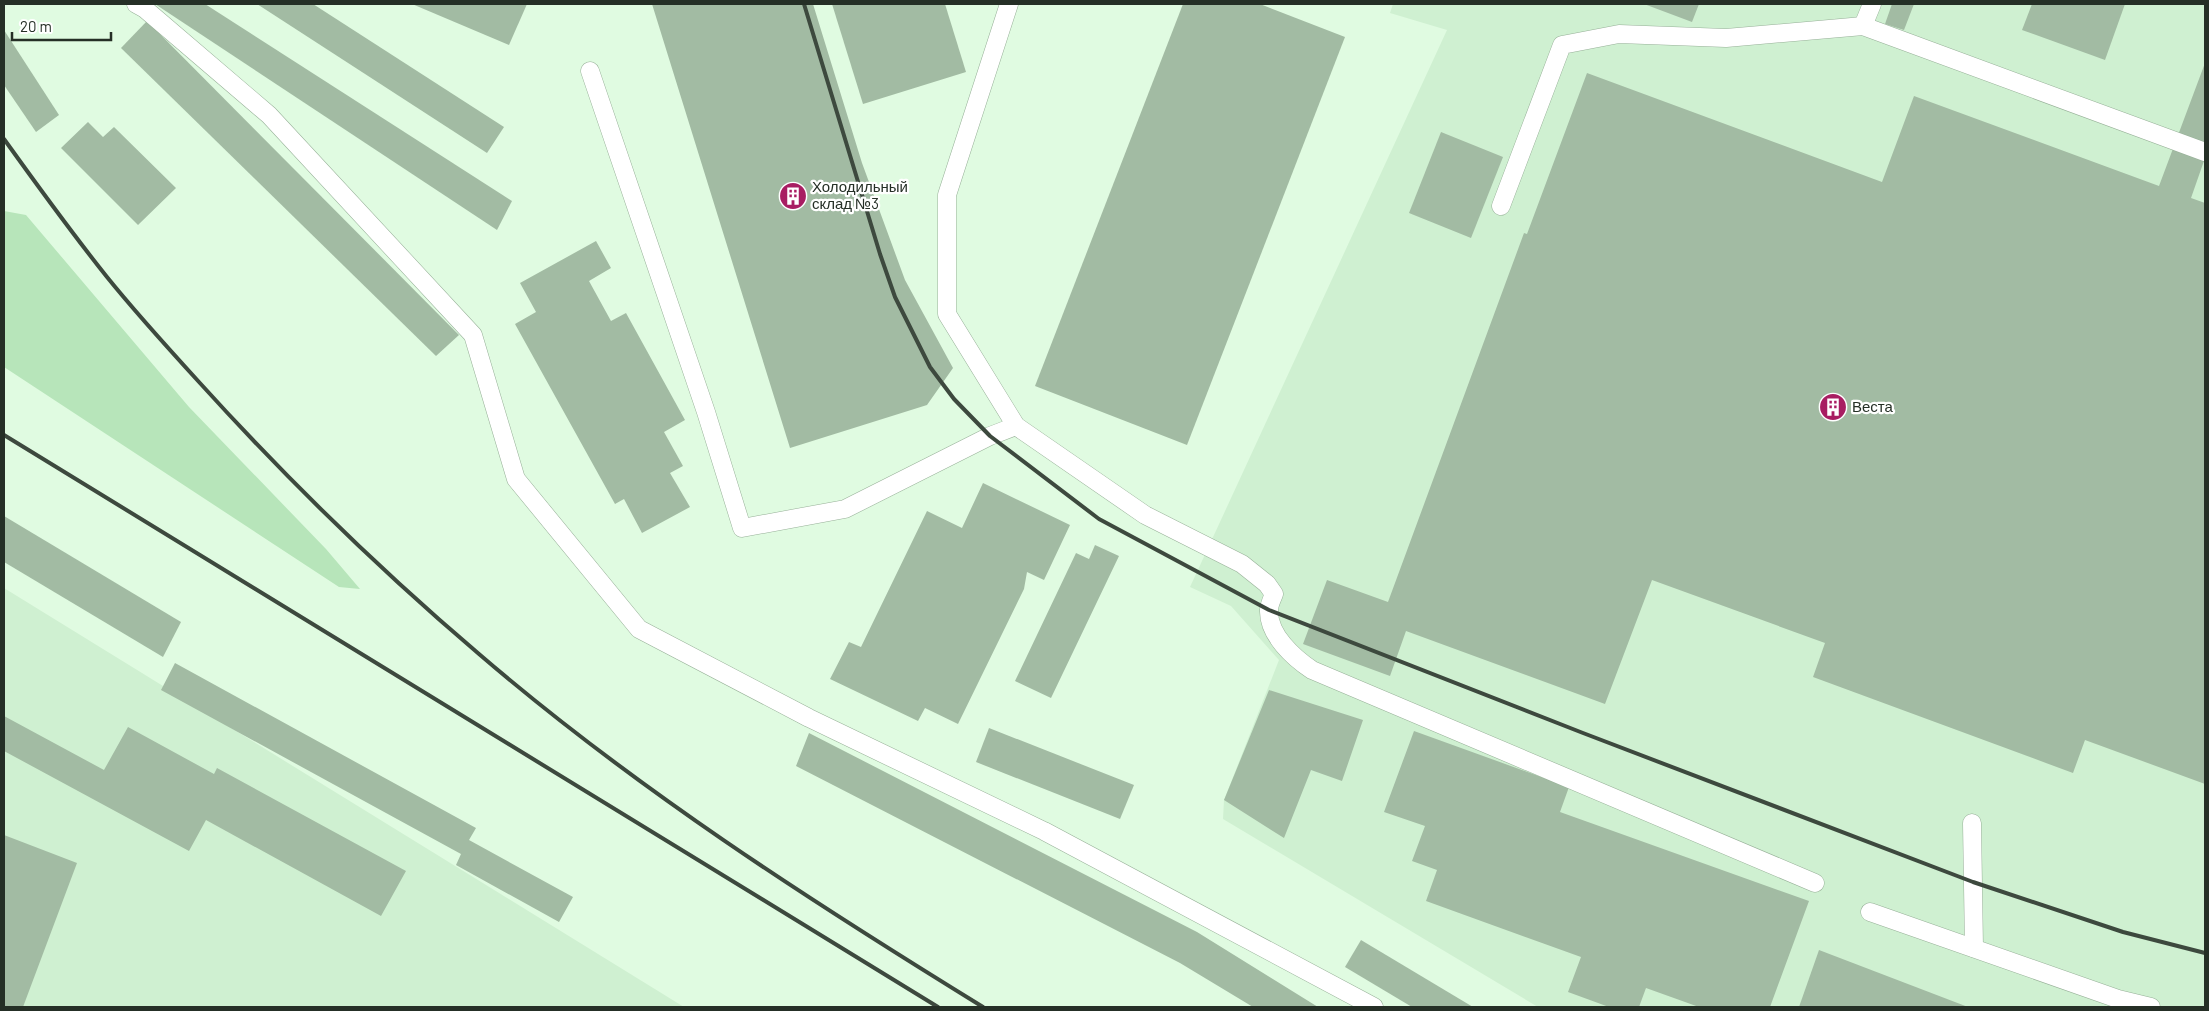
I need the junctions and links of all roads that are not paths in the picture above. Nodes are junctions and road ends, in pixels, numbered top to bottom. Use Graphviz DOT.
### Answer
graph roads {
  1 [pos="136,4"];
  2 [pos="1008,4"];
  3 [pos="1872,4"];
  4 [pos="1863,26"];
  5 [pos="590,71"];
  6 [pos="2205,152"];
  7 [pos="1501,206"];
  8 [pos="1016,426"];
  9 [pos="1972,823"];
  10 [pos="1815,883"];
  11 [pos="1870,912"];
  12 [pos="1974,948"];
  13 [pos="1374,1007"];
  14 [pos="2151,1007"];
  1 -- 13 [label="lane"];
  2 -- 8 [label="lane"];
  3 -- 4 [label="lane"];
  4 -- 6 [label="lane"];
  4 -- 7 [label="lane"];
  5 -- 8 [label="lane"];
  8 -- 10 [label="lane"];
  9 -- 12 [label="lane"];
  11 -- 12 [label="lane"];
  12 -- 14 [label="lane"];
}
